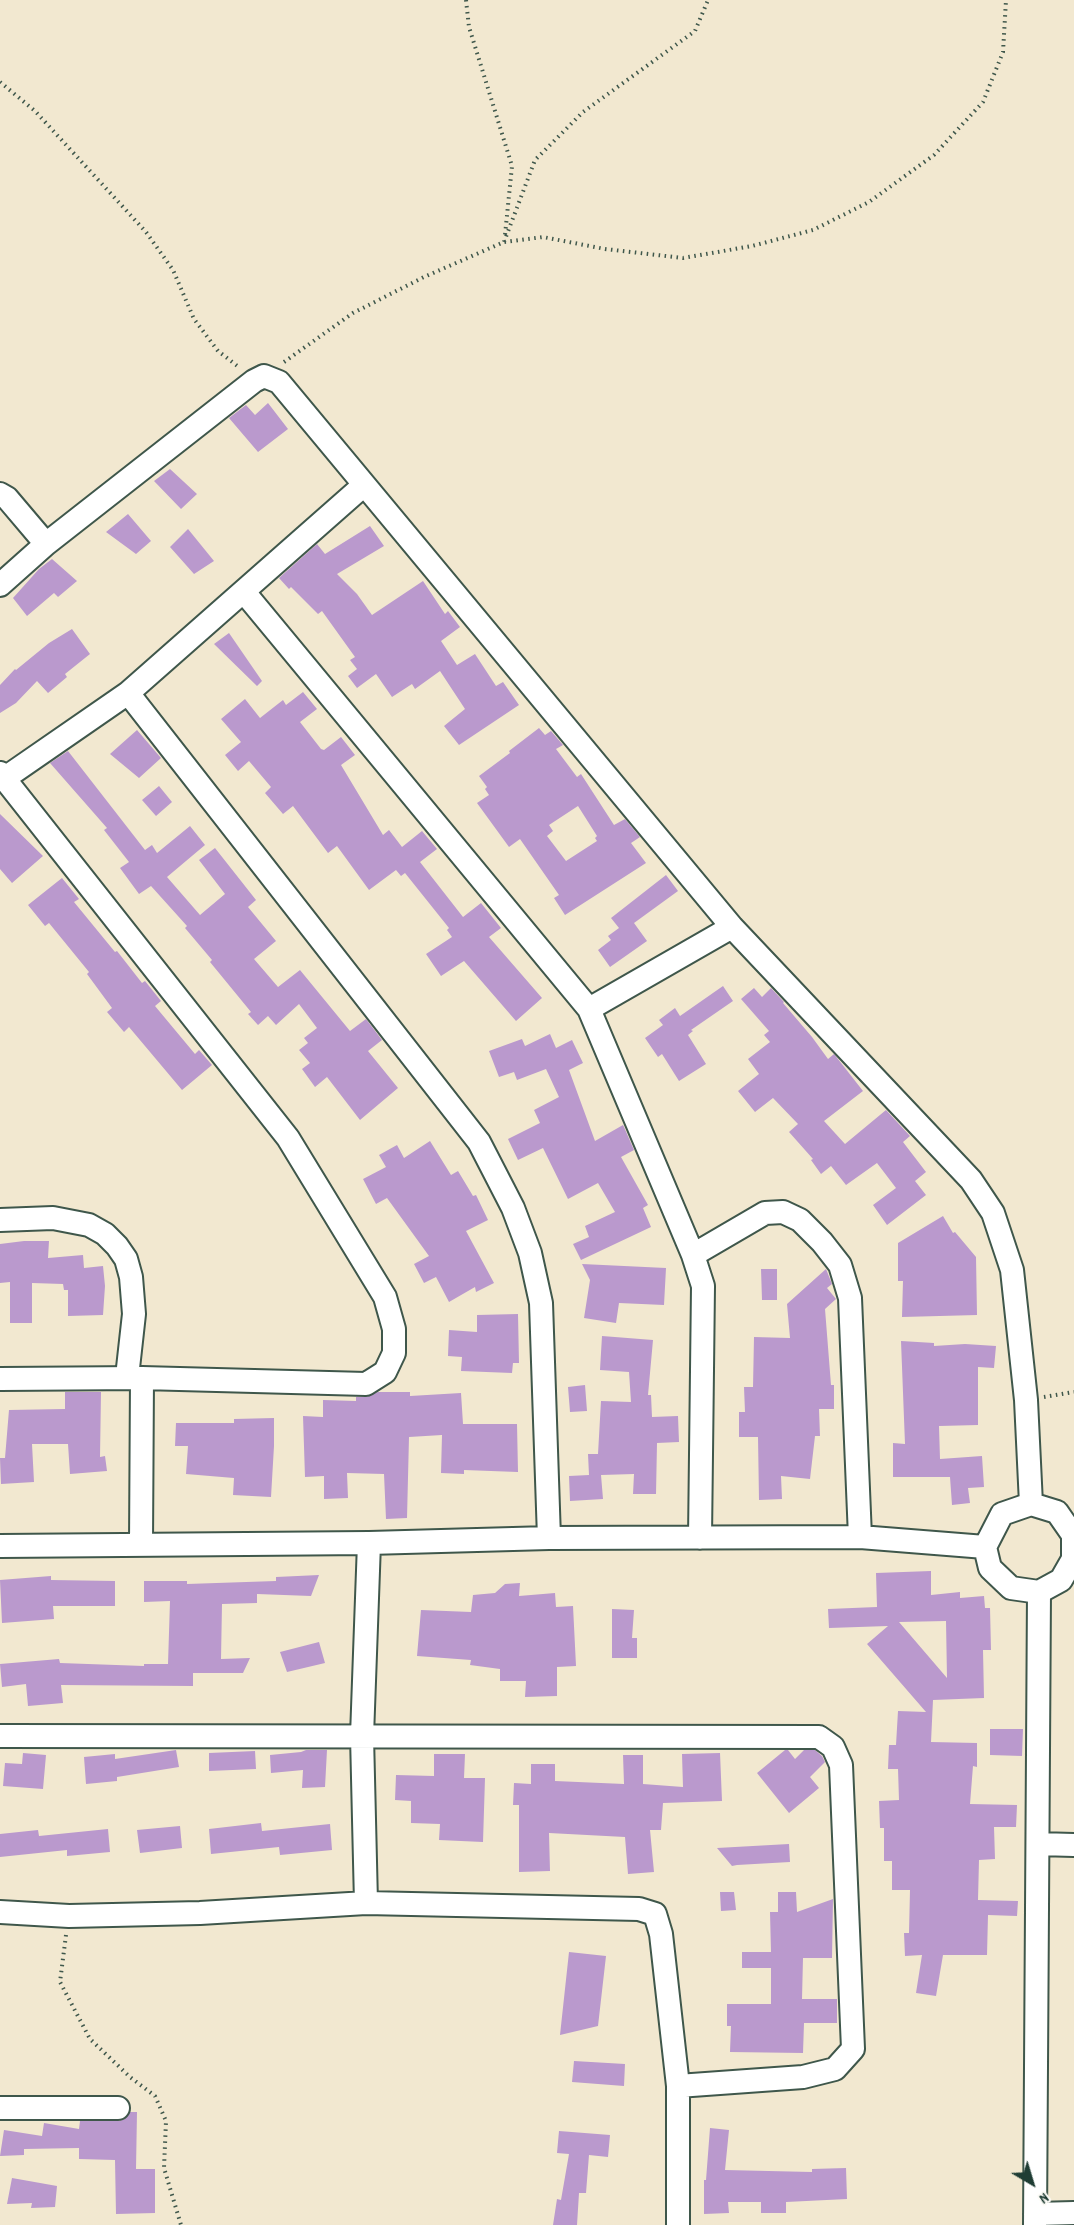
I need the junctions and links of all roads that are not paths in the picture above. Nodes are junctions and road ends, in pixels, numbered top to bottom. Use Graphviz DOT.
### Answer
graph roads {
  1 [pos="364,485"];
  2 [pos="0,494"];
  3 [pos="46,544"];
  4 [pos="0,585"];
  5 [pos="244,592"];
  6 [pos="128,693"];
  7 [pos="2,775"];
  8 [pos="732,927"];
  9 [pos="589,1009"];
  10 [pos="0,1220"];
  11 [pos="693,1255"];
  12 [pos="134,1377"];
  13 [pos="0,1379"];
  14 [pos="1031,1504"];
  15 [pos="1073,1535"];
  16 [pos="860,1537"];
  17 [pos="549,1538"];
  18 [pos="700,1538"];
  19 [pos="369,1543"];
  20 [pos="141,1544"];
  21 [pos="0,1546"];
  22 [pos="985,1547"];
  23 [pos="1039,1592"];
  24 [pos="0,1736"];
  25 [pos="362,1736"];
  26 [pos="1038,1844"];
  27 [pos="1074,1845"];
  28 [pos="366,1903"];
  29 [pos="0,1912"];
  30 [pos="678,2086"];
  31 [pos="0,2108"];
  32 [pos="118,2108"];
  33 [pos="1074,2213"];
  34 [pos="1035,2220"];
  35 [pos="678,2225"];
  1 -- 3 [label="street"];
  1 -- 5 [label="street"];
  1 -- 8 [label="street"];
  2 -- 3 [label="street"];
  3 -- 4 [label="street"];
  5 -- 6 [label="street"];
  5 -- 9 [label="street"];
  6 -- 7 [label="street"];
  6 -- 17 [label="street"];
  7 -- 12 [label="street"];
  8 -- 9 [label="street"];
  8 -- 14 [label="street"];
  9 -- 11 [label="street"];
  10 -- 12 [label="street"];
  11 -- 16 [label="street"];
  11 -- 18 [label="street"];
  12 -- 13 [label="street"];
  12 -- 20 [label="street"];
  14 -- 15 [label="street"];
  14 -- 22 [label="street"];
  15 -- 23 [label="street"];
  16 -- 18 [label="street"];
  16 -- 22 [label="street"];
  17 -- 18 [label="street"];
  17 -- 19 [label="street"];
  19 -- 20 [label="street"];
  19 -- 25 [label="street"];
  20 -- 21 [label="street"];
  22 -- 23 [label="street"];
  23 -- 26 [label="street"];
  24 -- 25 [label="street"];
  25 -- 28 [label="street"];
  25 -- 30 [label="street"];
  26 -- 27 [label="street"];
  26 -- 34 [label="street"];
  28 -- 29 [label="street"];
  28 -- 30 [label="street"];
  30 -- 35 [label="street"];
  31 -- 32 [label="street"];
  33 -- 34 [label="street"];
}
